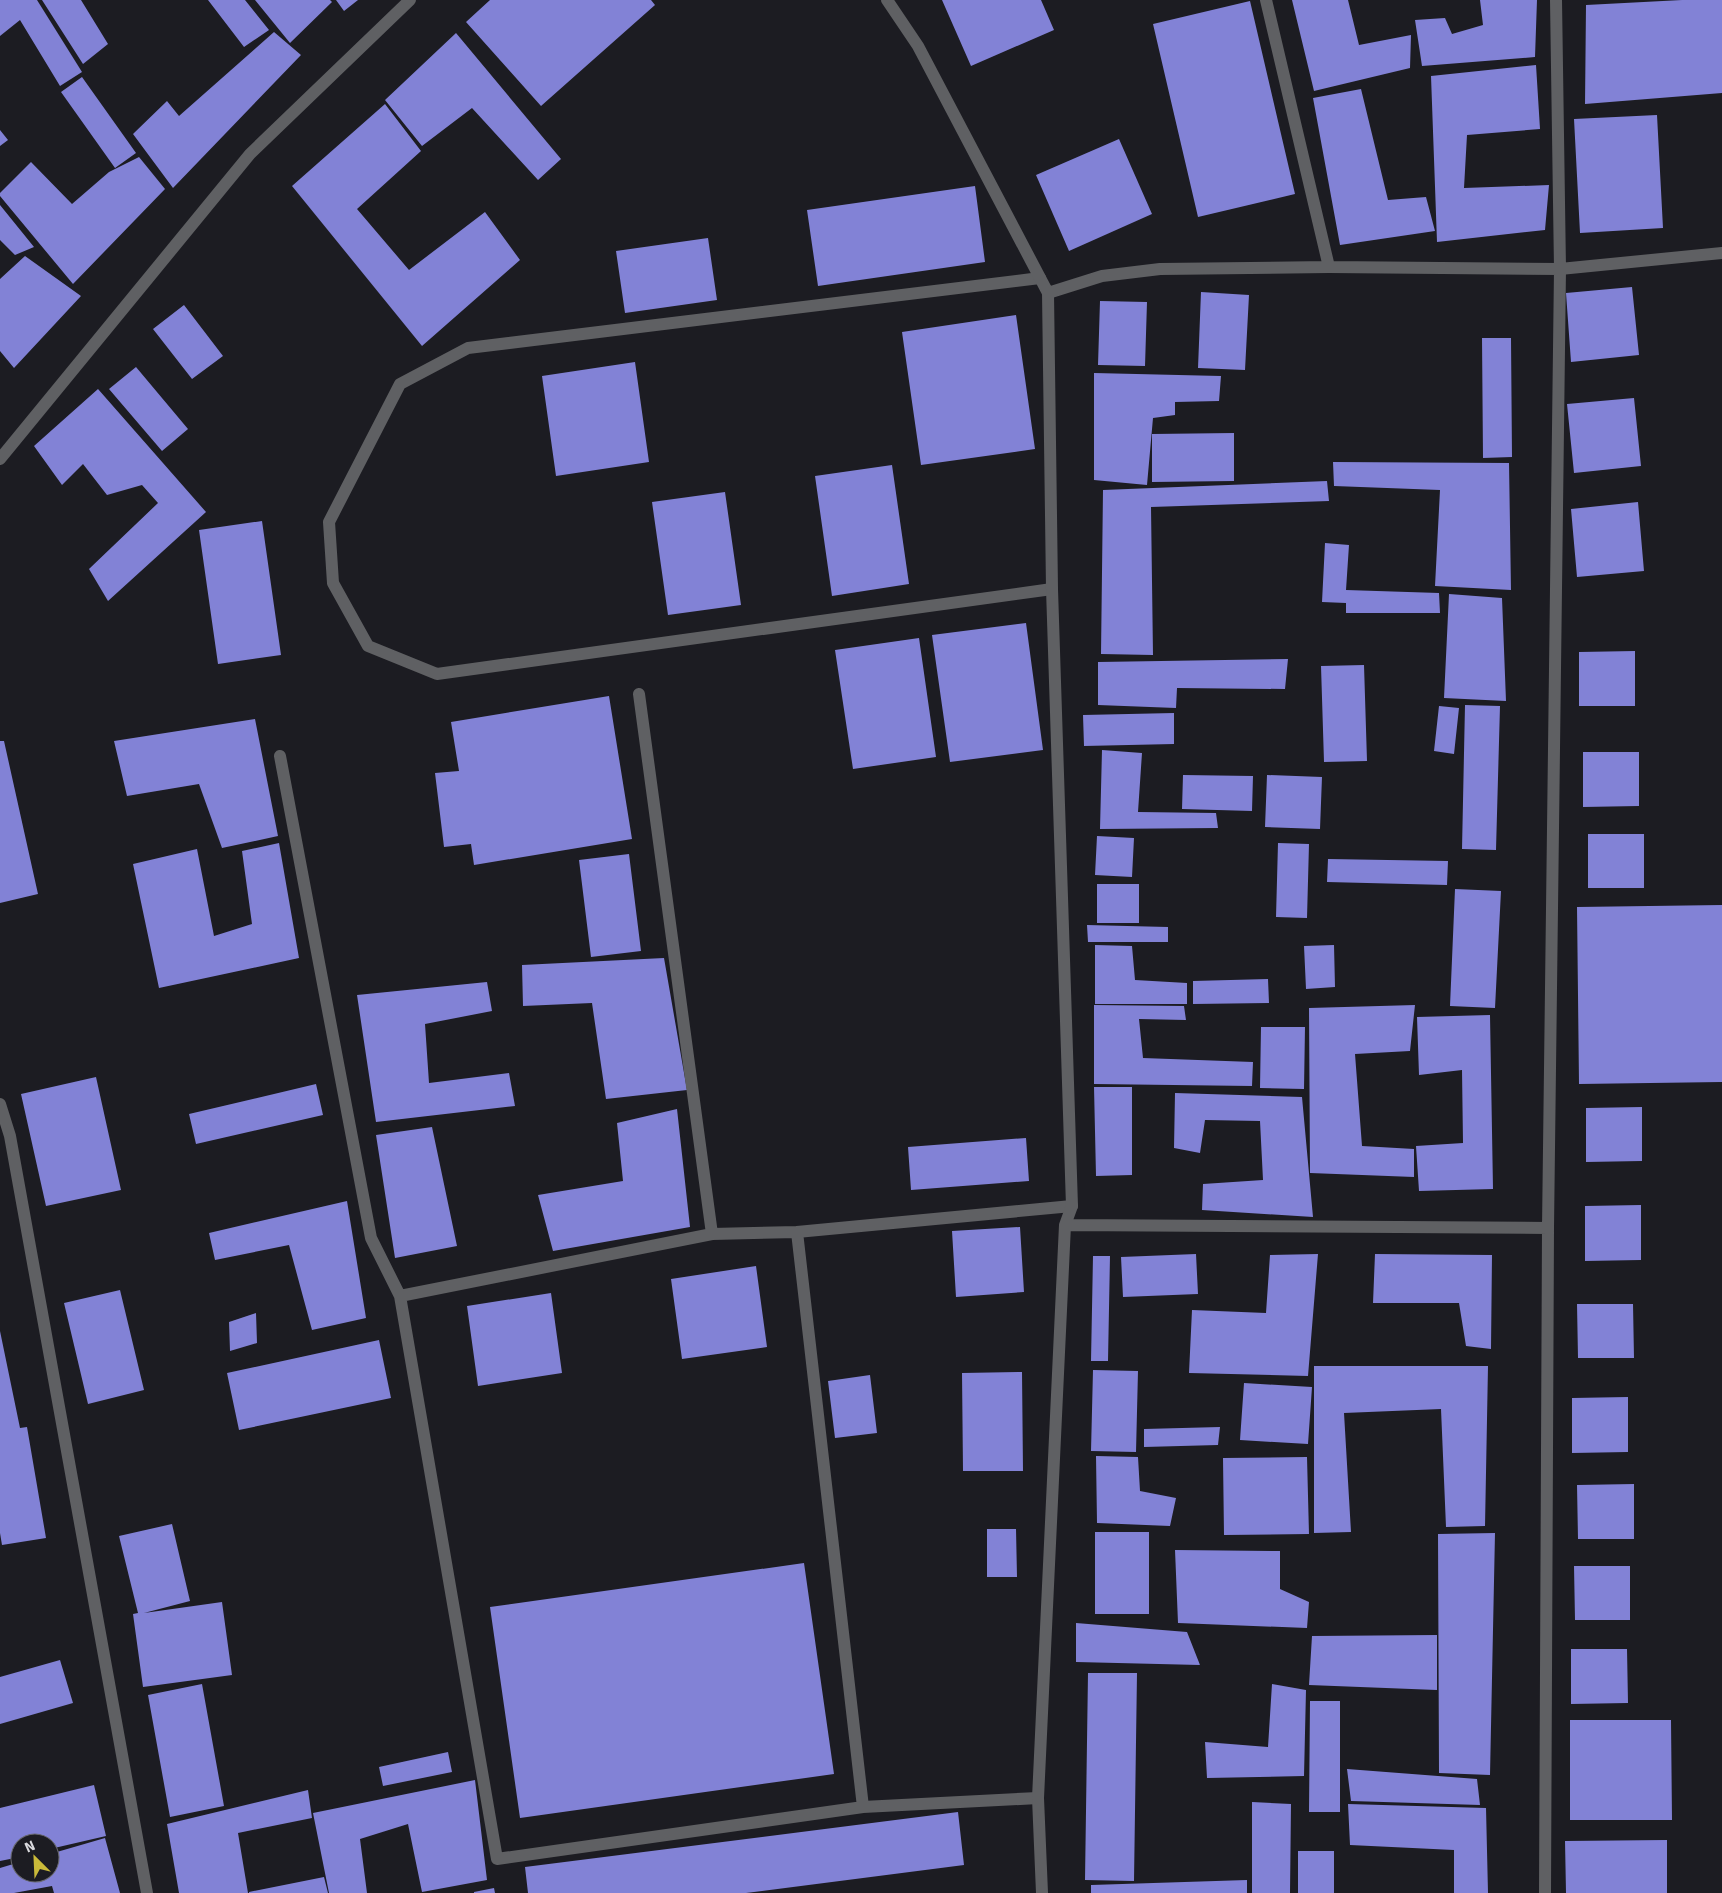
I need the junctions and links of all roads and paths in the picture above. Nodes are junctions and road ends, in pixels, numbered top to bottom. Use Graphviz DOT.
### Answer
graph roads {
  1 [pos="410,0"];
  2 [pos="888,0"];
  3 [pos="1266,0"];
  4 [pos="1556,0"];
  5 [pos="1722,253"];
  6 [pos="1329,267"];
  7 [pos="1560,269"];
  8 [pos="1040,278"];
  9 [pos="1048,293"];
  10 [pos="0,459"];
  11 [pos="1052,589"];
  12 [pos="639,694"];
  13 [pos="280,756"];
  14 [pos="0,1104"];
  15 [pos="1072,1206"];
  16 [pos="1065,1225"];
  17 [pos="1548,1228"];
  18 [pos="797,1232"];
  19 [pos="712,1234"];
  20 [pos="400,1296"];
  21 [pos="1038,1798"];
  22 [pos="863,1807"];
  23 [pos="147,1893"];
  24 [pos="1042,1893"];
  25 [pos="1545,1893"];
  1 -- 10 [label="street"];
  2 -- 8 [label="street"];
  3 -- 6 [label="street"];
  4 -- 7 [label="street"];
  5 -- 7 [label="street"];
  6 -- 7 [label="street"];
  6 -- 9 [label="street"];
  7 -- 17 [label="street"];
  8 -- 9 [label="street"];
  8 -- 11 [label="street"];
  9 -- 11 [label="street"];
  11 -- 15 [label="street"];
  12 -- 19 [label="street"];
  13 -- 20 [label="street"];
  14 -- 23 [label="street"];
  15 -- 16 [label="street"];
  15 -- 18 [label="street"];
  16 -- 17 [label="street"];
  16 -- 21 [label="street"];
  17 -- 25 [label="street"];
  18 -- 19 [label="street"];
  18 -- 22 [label="street"];
  19 -- 20 [label="street"];
  20 -- 22 [label="street"];
  21 -- 22 [label="street"];
  21 -- 24 [label="street"];
}
